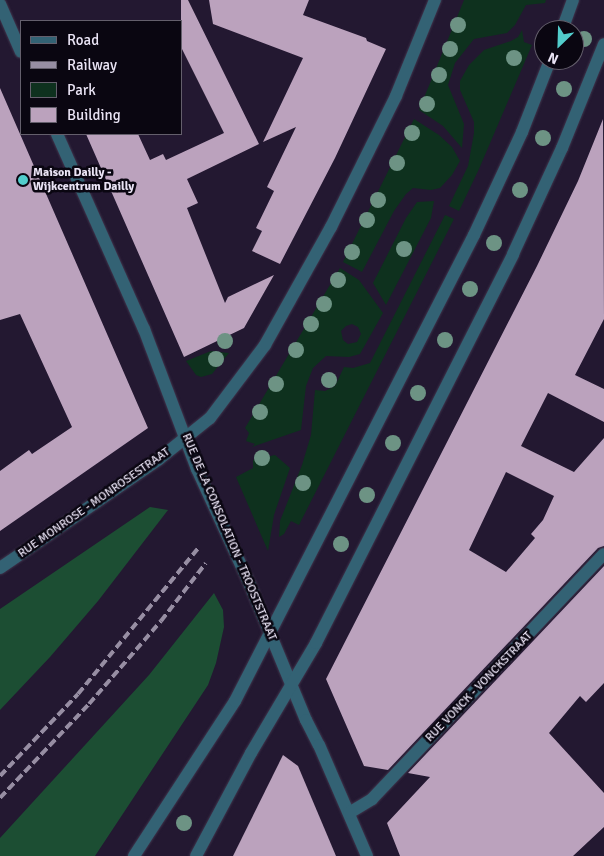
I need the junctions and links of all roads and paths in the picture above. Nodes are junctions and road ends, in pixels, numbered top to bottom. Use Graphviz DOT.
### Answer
graph roads {
  1 [pos="435,0"];
  2 [pos="573,0"];
  3 [pos="0,4"];
  4 [pos="566,20"];
  5 [pos="604,44"];
  6 [pos="20,50"];
  7 [pos="546,70"];
  8 [pos="57,135"];
  9 [pos="186,437"];
  10 [pos="604,554"];
  11 [pos="0,568"];
  12 [pos="269,632"];
  13 [pos="291,686"];
  14 [pos="350,813"];
  15 [pos="134,856"];
  16 [pos="196,856"];
  17 [pos="366,856"];
  1 -- 9 [label="street, RUE MONROSE - MONROSESTRAAT"];
  2 -- 4 [label="street"];
  3 -- 6 [label="street"];
  5 -- 13 [label="street"];
  7 -- 12 [label="street"];
  8 -- 9 [label="street, RUE DE LA CONSOLATION - TROOSTSTRAAT"];
  9 -- 11 [label="street, RUE MONROSE - MONROSESTRAAT"];
  9 -- 12 [label="street, RUE DE LA CONSOLATION - TROOSTSTRAAT"];
  10 -- 14 [label="street, RUE VONCK - VONCKSTRAAT"];
  12 -- 13 [label="street, RUE DE LA CONSOLATION - TROOSTSTRAAT"];
  12 -- 15 [label="street"];
  13 -- 14 [label="street, RUE DE LA CONSOLATION - TROOSTSTRAAT"];
  13 -- 16 [label="street"];
  14 -- 17 [label="street, RUE DE LA CONSOLATION - TROOSTSTRAAT"];
}
